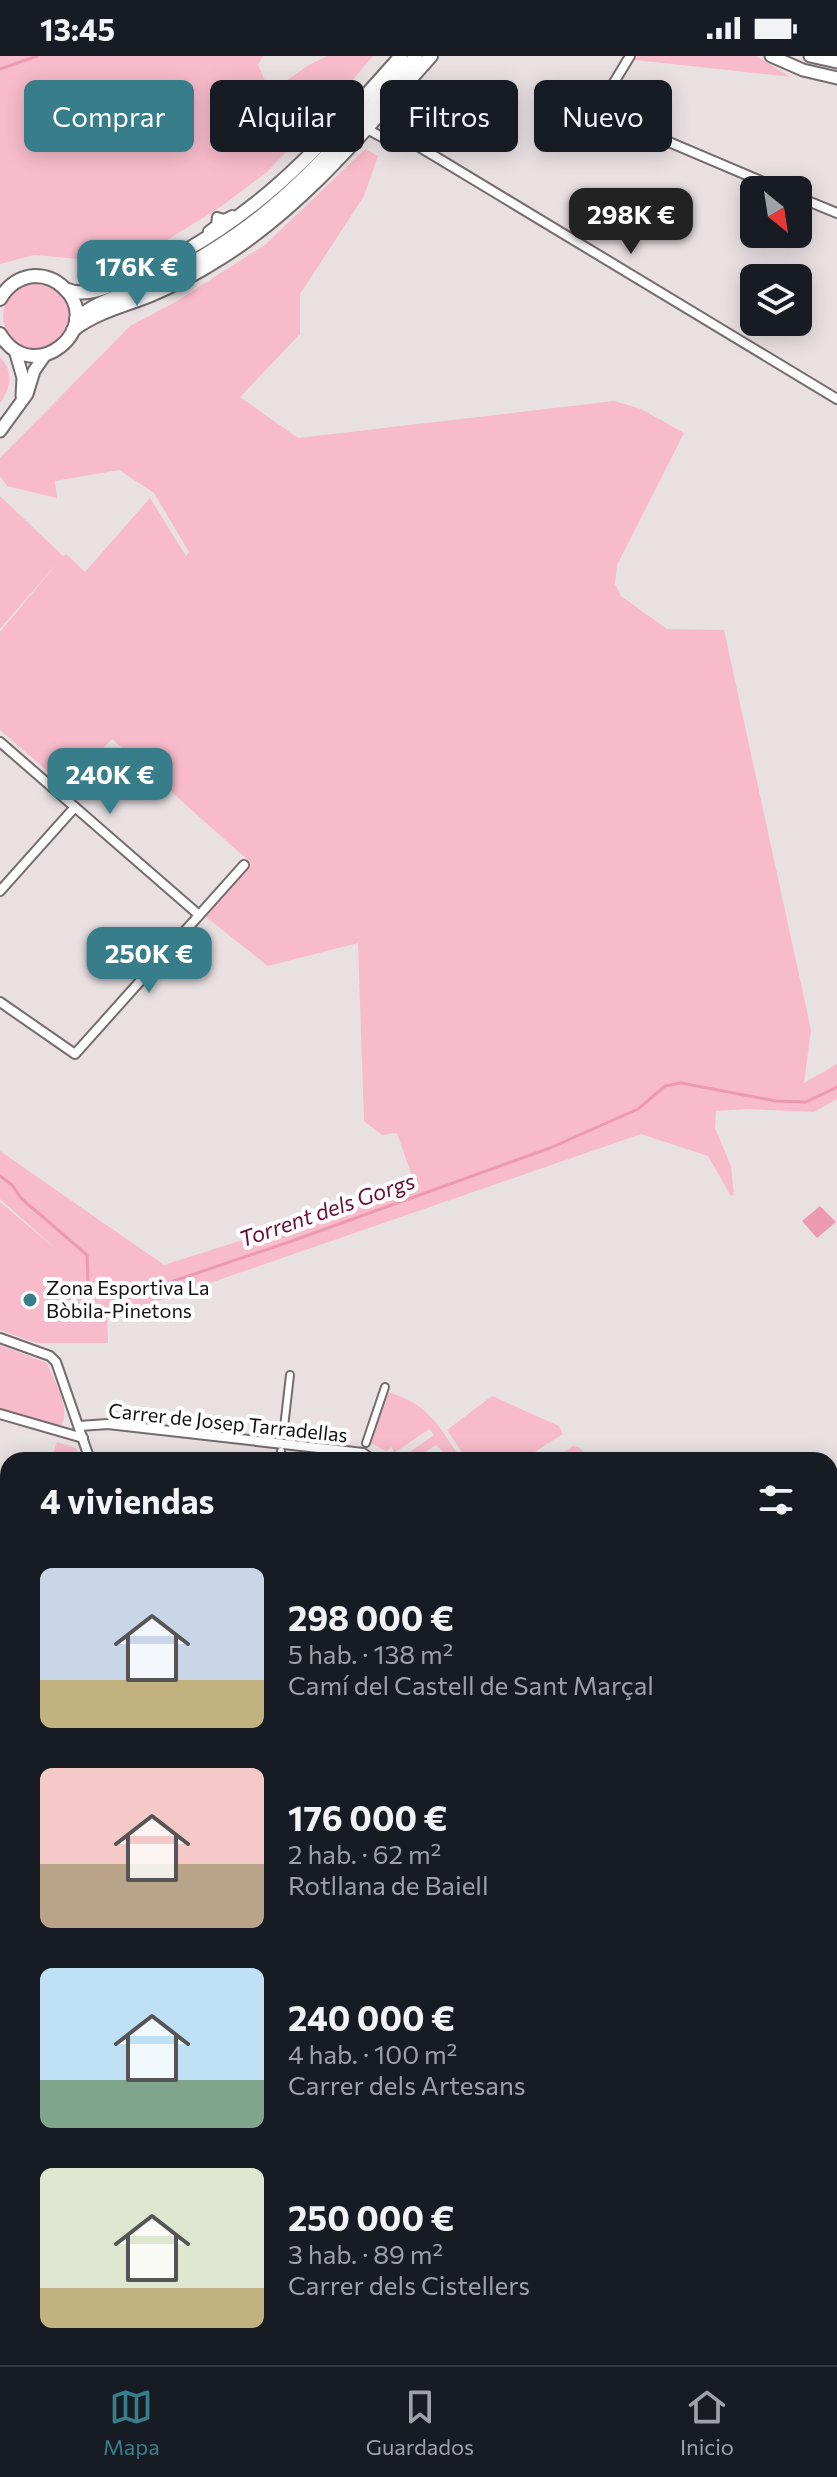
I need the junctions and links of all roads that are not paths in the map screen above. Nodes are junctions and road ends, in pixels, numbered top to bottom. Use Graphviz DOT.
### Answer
graph roads {
  1 [pos="401,56"];
  2 [pos="416,56"];
  3 [pos="431,56"];
  4 [pos="630,56"];
  5 [pos="771,56"];
  6 [pos="810,56"];
  7 [pos="837,62"];
  8 [pos="837,78"];
  9 [pos="410,80"];
  10 [pos="380,114"];
  11 [pos="367,129"];
  12 [pos="380,136"];
  13 [pos="428,152"];
  14 [pos="749,176"];
  15 [pos="812,203"];
  16 [pos="837,213"];
  17 [pos="148,284"];
  18 [pos="65,289"];
  19 [pos="111,298"];
  20 [pos="0,299"];
  21 [pos="74,325"];
  22 [pos="1,337"];
  23 [pos="15,350"];
  24 [pos="45,355"];
  25 [pos="837,399"];
  26 [pos="22,400"];
  27 [pos="0,431"];
  28 [pos="0,742"];
  29 [pos="75,807"];
  30 [pos="244,865"];
  31 [pos="0,891"];
  32 [pos="199,915"];
  33 [pos="0,1002"];
  34 [pos="0,1338"];
  35 [pos="290,1375"];
  36 [pos="385,1387"];
  37 [pos="0,1414"];
  38 [pos="79,1426"];
  39 [pos="283,1436"];
  40 [pos="83,1438"];
  41 [pos="366,1443"];
  42 [pos="87,1452"];
  43 [pos="355,1452"];
  1 -- 17 [label="main road"];
  2 -- 17 [label="main road"];
  3 -- 9 [label="main road"];
  4 -- 14 [label="street"];
  5 -- 8 [label="street"];
  6 -- 7 [label="street"];
  10 -- 11 [label="main road"];
  11 -- 12 [label="street"];
  11 -- 17 [label="main road"];
  13 -- 25 [label="street"];
  15 -- 16 [label="street"];
  17 -- 19 [label="main road"];
  17 -- 19 [label="main road"];
  18 -- 19 [label="main road"];
  18 -- 20 [label="main road"];
  18 -- 21 [label="main road"];
  19 -- 21 [label="main road"];
  21 -- 24 [label="main road"];
  22 -- 23 [label="main road"];
  23 -- 24 [label="main road"];
  23 -- 26 [label="street"];
  24 -- 26 [label="street"];
  26 -- 27 [label="street"];
  28 -- 29 [label="street"];
  29 -- 31 [label="street"];
  29 -- 32 [label="street"];
  30 -- 32 [label="street"];
  32 -- 33 [label="street"];
  34 -- 38 [label="street"];
  35 -- 39 [label="street"];
  36 -- 41 [label="street"];
  37 -- 40 [label="street"];
  38 -- 40 [label="street"];
  38 -- 43 [label="street, Carrer de Josep Tarradellas"];
  40 -- 42 [label="street"];
}
